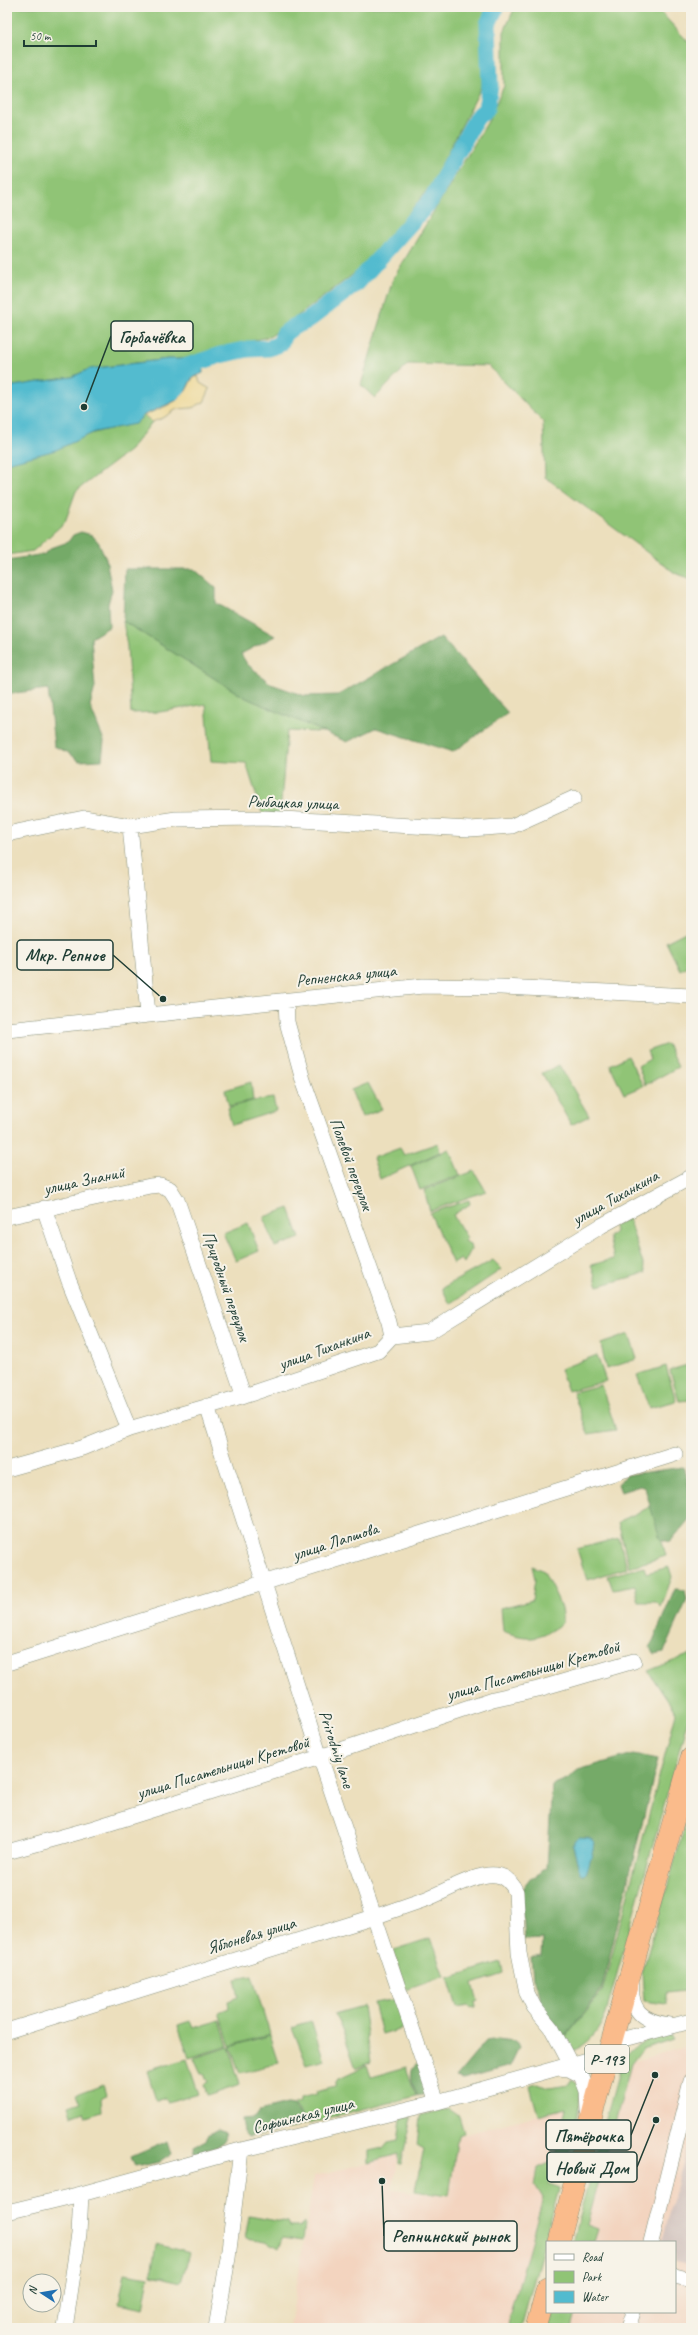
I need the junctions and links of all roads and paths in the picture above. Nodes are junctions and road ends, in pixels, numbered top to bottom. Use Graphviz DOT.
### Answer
graph roads {
  1 [pos="574,798"];
  2 [pos="130,826"];
  3 [pos="7,834"];
  4 [pos="691,996"];
  5 [pos="286,1001"];
  6 [pos="148,1014"];
  7 [pos="7,1030"];
  8 [pos="691,1177"];
  9 [pos="170,1189"];
  10 [pos="44,1208"];
  11 [pos="7,1217"];
  12 [pos="392,1336"];
  13 [pos="244,1396"];
  14 [pos="207,1406"];
  15 [pos="129,1429"];
  16 [pos="675,1454"];
  17 [pos="7,1469"];
  18 [pos="263,1584"];
  19 [pos="634,1660"];
  20 [pos="7,1663"];
  21 [pos="320,1757"];
  22 [pos="691,1758"];
  23 [pos="7,1852"];
  24 [pos="374,1917"];
  25 [pos="633,1963"];
  26 [pos="691,2021"];
  27 [pos="674,2025"];
  28 [pos="7,2030"];
  29 [pos="608,2054"];
  30 [pos="570,2063"];
  31 [pos="543,2071"];
  32 [pos="691,2081"];
  33 [pos="437,2102"];
  34 [pos="688,2105"];
  35 [pos="588,2132"];
  36 [pos="241,2150"];
  37 [pos="81,2194"];
  38 [pos="7,2212"];
  39 [pos="559,2241"];
  40 [pos="650,2241"];
  41 [pos="676,2276"];
  42 [pos="691,2280"];
  43 [pos="546,2292"];
  44 [pos="632,2313"];
  45 [pos="66,2328"];
  46 [pos="216,2328"];
  47 [pos="536,2328"];
  48 [pos="628,2328"];
  1 -- 2 [label="street, Рыбацкая улица"];
  2 -- 3 [label="street, Рыбацкая улица"];
  2 -- 6 [label="street"];
  4 -- 5 [label="street, Репненская улица"];
  5 -- 6 [label="street, Репненская улица"];
  5 -- 12 [label="street, Полевой переулок"];
  6 -- 7 [label="street, Репненская улица"];
  8 -- 12 [label="street, улица Тиханкина"];
  9 -- 10 [label="street, улица Знаний"];
  9 -- 13 [label="street, Природный переулок"];
  10 -- 11 [label="street, улица Знаний"];
  10 -- 15 [label="street"];
  12 -- 13 [label="street, улица Тиханкина"];
  13 -- 14 [label="street, улица Тиханкина"];
  14 -- 15 [label="street, улица Тиханкина"];
  14 -- 18 [label="street, Prirodniy lane"];
  15 -- 17 [label="street, улица Тиханкина"];
  16 -- 18 [label="street, улица Лапшова"];
  18 -- 20 [label="street, улица Лапшова"];
  18 -- 21 [label="street, Prirodniy lane"];
  19 -- 21 [label="street, улица Писательницы Кретовой"];
  21 -- 23 [label="street, улица Писательницы Кретовой"];
  21 -- 24 [label="street, Prirodniy lane"];
  22 -- 25 [label="highway, Р-193"];
  24 -- 28 [label="street, Яблоневая улица"];
  24 -- 30 [label="street, Яблоневая улица"];
  24 -- 33 [label="street, Prirodniy lane"];
  25 -- 27 [label="street"];
  25 -- 29 [label="highway, Р-193"];
  26 -- 27 [label="street"];
  27 -- 29 [label="street"];
  29 -- 30 [label="street, Софьинская улица"];
  29 -- 35 [label="highway, Р-193"];
  30 -- 31 [label="street, Софьинская улица"];
  31 -- 33 [label="street, Софьинская улица"];
  31 -- 35 [label="street"];
  32 -- 34 [label="street"];
  33 -- 36 [label="street, Софьинская улица"];
  34 -- 40 [label="street"];
  35 -- 39 [label="highway, Р-193"];
  36 -- 37 [label="street, Софьинская улица"];
  36 -- 46 [label="street"];
  37 -- 38 [label="street, Софьинская улица"];
  37 -- 45 [label="street"];
  41 -- 42 [label="street"];
  43 -- 47 [label="highway"];
  44 -- 48 [label="street"];
}
